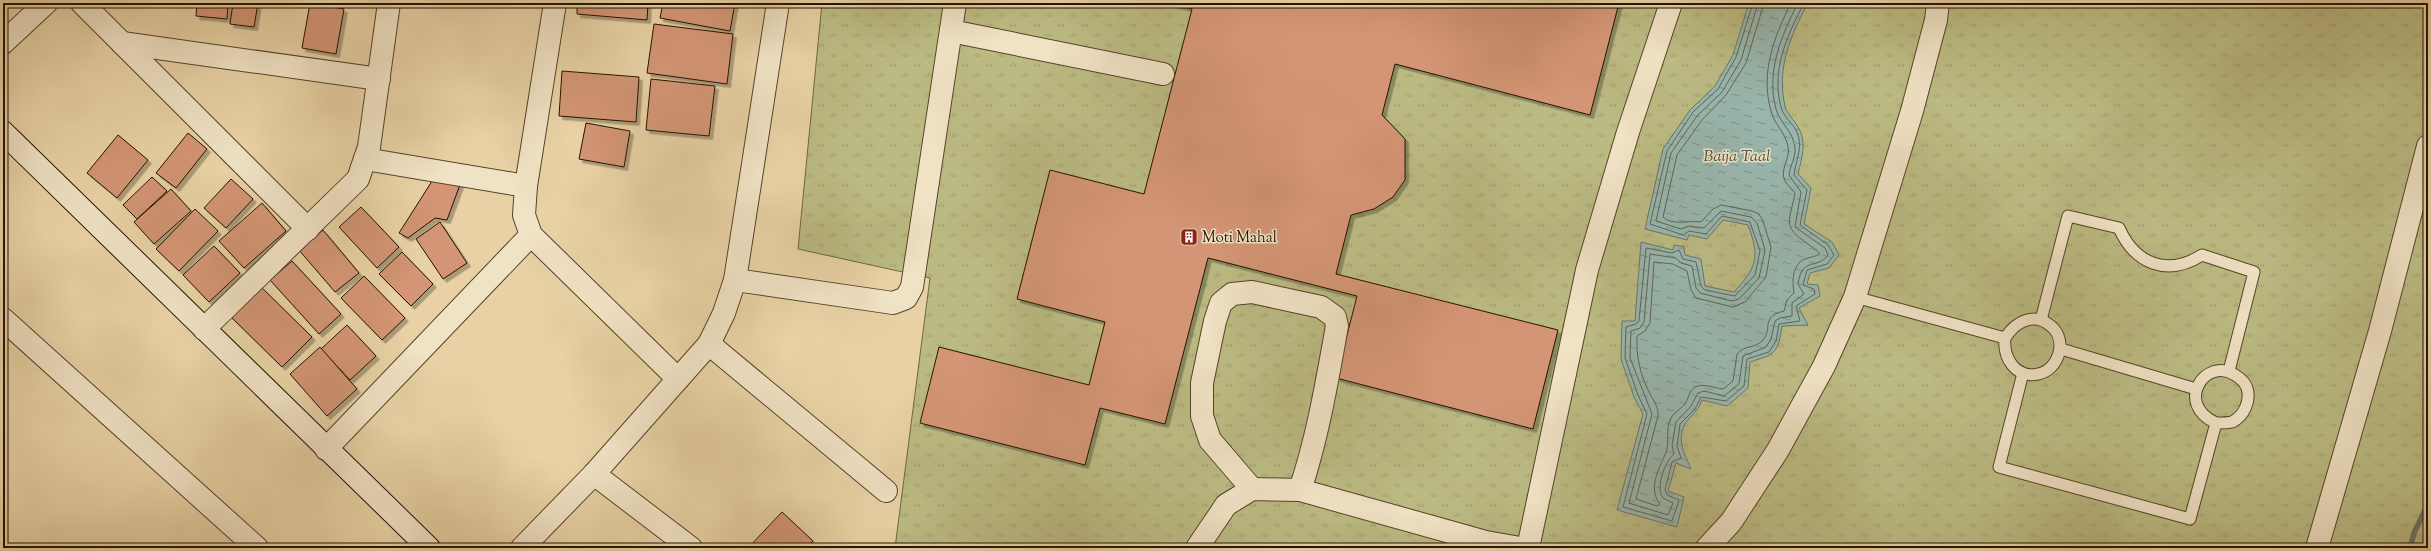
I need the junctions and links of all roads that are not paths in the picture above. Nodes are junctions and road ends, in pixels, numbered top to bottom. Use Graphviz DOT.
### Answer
graph roads {
  1 [pos="46,3"];
  2 [pos="82,3"];
  3 [pos="389,3"];
  4 [pos="555,3"];
  5 [pos="778,3"];
  6 [pos="955,3"];
  7 [pos="1671,3"];
  8 [pos="1938,3"];
  9 [pos="950,31"];
  10 [pos="3,43"];
  11 [pos="122,43"];
  12 [pos="1162,74"];
  13 [pos="378,78"];
  14 [pos="3,132"];
  15 [pos="2428,146"];
  16 [pos="365,159"];
  17 [pos="526,186"];
  18 [pos="308,229"];
  19 [pos="531,235"];
  20 [pos="736,280"];
  21 [pos="1855,297"];
  22 [pos="3,319"];
  23 [pos="2041,320"];
  24 [pos="204,329"];
  25 [pos="2005,338"];
  26 [pos="709,344"];
  27 [pos="2061,349"];
  28 [pos="2229,371"];
  29 [pos="2023,373"];
  30 [pos="678,379"];
  31 [pos="2196,389"];
  32 [pos="2216,423"];
  33 [pos="326,449"];
  34 [pos="594,474"];
  35 [pos="1252,489"];
  36 [pos="1300,490"];
  37 [pos="886,491"];
  38 [pos="258,548"];
  39 [pos="429,548"];
  40 [pos="522,548"];
  41 [pos="691,548"];
  42 [pos="1197,548"];
  43 [pos="1520,548"];
  44 [pos="1528,548"];
  45 [pos="1707,548"];
  46 [pos="2317,548"];
  1 -- 10 [label="street"];
  2 -- 11 [label="street"];
  3 -- 13 [label="street"];
  4 -- 17 [label="street"];
  5 -- 20 [label="street"];
  6 -- 9 [label="street"];
  7 -- 44 [label="street"];
  8 -- 21 [label="street"];
  9 -- 12 [label="street"];
  9 -- 20 [label="street"];
  11 -- 13 [label="street"];
  11 -- 18 [label="street"];
  13 -- 16 [label="street"];
  14 -- 24 [label="street"];
  15 -- 46 [label="street"];
  16 -- 17 [label="street"];
  16 -- 18 [label="street"];
  17 -- 19 [label="street"];
  18 -- 24 [label="street"];
  19 -- 30 [label="street"];
  19 -- 33 [label="street"];
  20 -- 26 [label="street"];
  21 -- 25 [label="lane"];
  21 -- 45 [label="street"];
  22 -- 38 [label="street"];
  23 -- 25 [label="lane"];
  23 -- 27 [label="lane"];
  23 -- 28 [label="lane"];
  24 -- 33 [label="street"];
  25 -- 29 [label="lane"];
  26 -- 30 [label="street"];
  26 -- 37 [label="street"];
  27 -- 29 [label="lane"];
  27 -- 31 [label="lane"];
  28 -- 31 [label="lane"];
  28 -- 32 [label="lane"];
  29 -- 32 [label="lane"];
  30 -- 34 [label="street"];
  31 -- 32 [label="lane"];
  33 -- 39 [label="street"];
  34 -- 40 [label="street"];
  34 -- 41 [label="street"];
  35 -- 36 [label="street"];
  35 -- 36 [label="street"];
  35 -- 42 [label="street"];
  36 -- 43 [label="street"];
}
